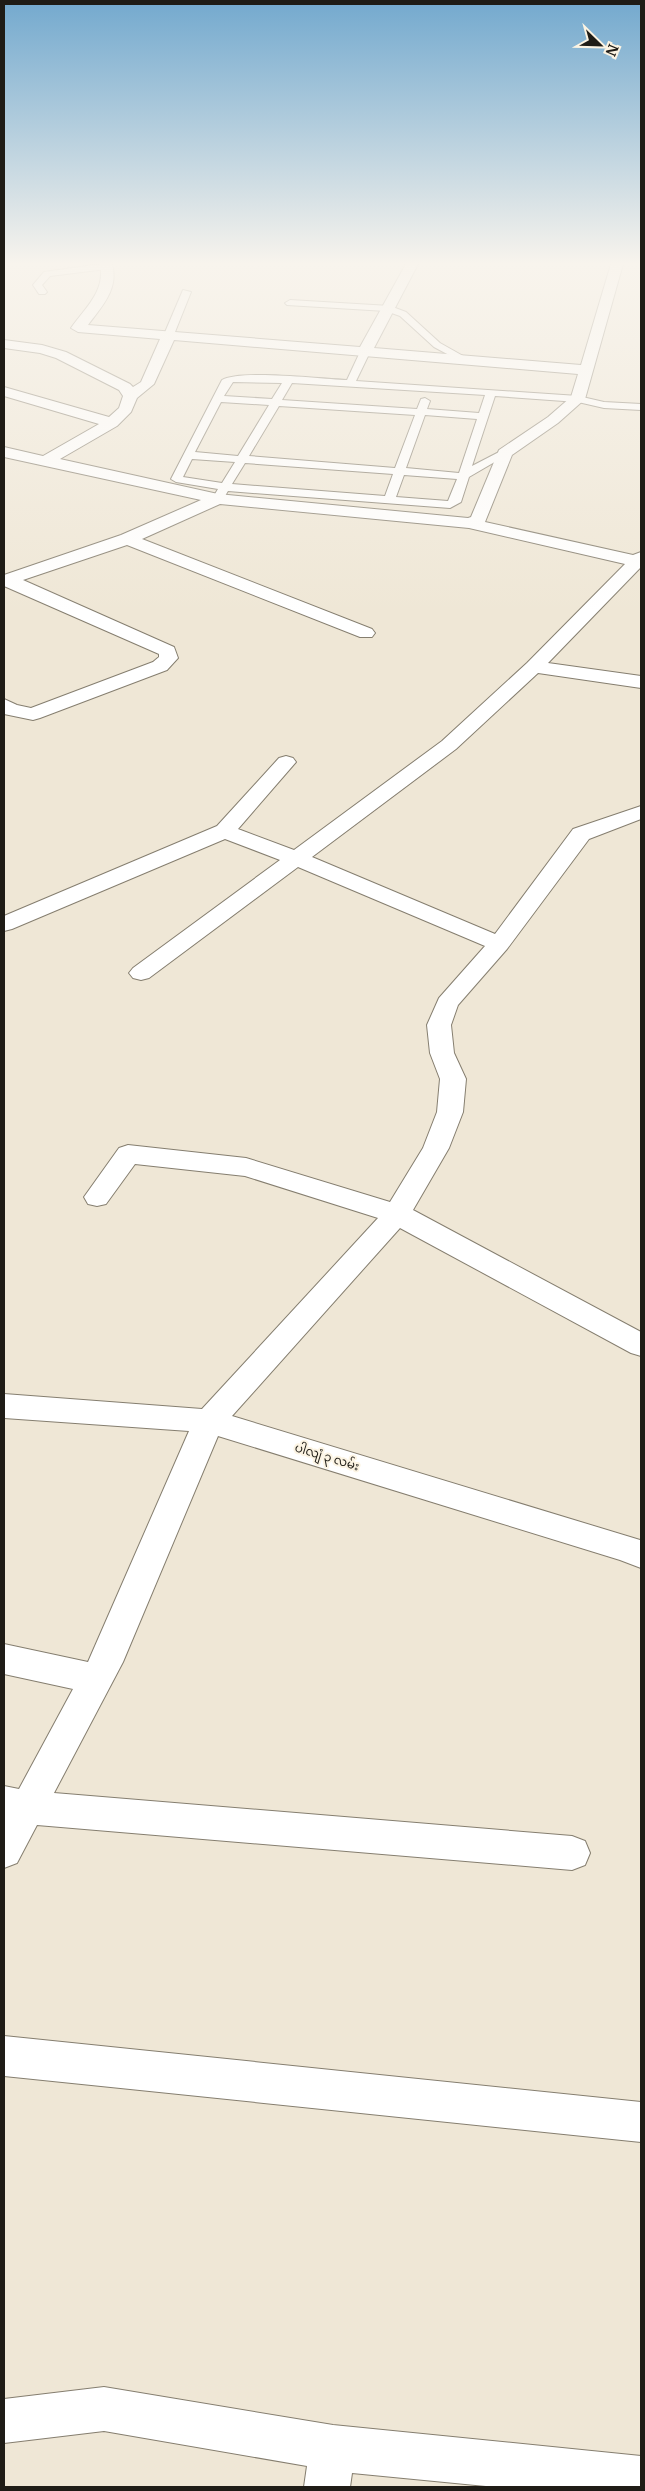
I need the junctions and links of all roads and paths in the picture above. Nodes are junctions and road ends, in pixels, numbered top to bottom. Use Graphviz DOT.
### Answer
graph roads {
  1 [pos="111,380"];
  2 [pos="149,380"];
  3 [pos="229,380"];
  4 [pos="289,380"];
  5 [pos="297,380"];
  6 [pos="584,380"];
  7 [pos="350,382"];
  8 [pos="430,388"];
  9 [pos="4,391"];
  10 [pos="491,393"];
  11 [pos="130,396"];
  12 [pos="218,399"];
  13 [pos="578,399"];
  14 [pos="276,402"];
  15 [pos="641,407"];
  16 [pos="421,412"];
  17 [pos="483,416"];
  18 [pos="112,423"];
  19 [pos="4,452"];
  20 [pos="505,453"];
  21 [pos="188,455"];
  22 [pos="242,459"];
  23 [pos="44,462"];
  24 [pos="399,471"];
  25 [pos="462,476"];
  26 [pos="221,493"];
  27 [pos="389,500"];
  28 [pos="469,523"];
  29 [pos="127,539"];
  30 [pos="638,559"];
  31 [pos="6,580"];
  32 [pos="366,633"];
  33 [pos="534,668"];
  34 [pos="641,682"];
  35 [pos="4,704"];
  36 [pos="286,762"];
  37 [pos="641,812"];
  38 [pos="225,831"];
  39 [pos="298,859"];
  40 [pos="4,924"];
  41 [pos="499,944"];
  42 [pos="141,972"];
  43 [pos="97,1197"];
  44 [pos="397,1214"];
  45 [pos="641,1345"];
  46 [pos="4,1406"];
  47 [pos="210,1421"];
  48 [pos="641,1554"];
  49 [pos="4,1659"];
  50 [pos="95,1679"];
  51 [pos="15,1805"];
  52 [pos="4,1851"];
  53 [pos="572,1853"];
  54 [pos="4,2056"];
  55 [pos="641,2122"];
  56 [pos="4,2421"];
  57 [pos="330,2468"];
  58 [pos="641,2479"];
  1 -- 11 [label="street"];
  2 -- 11 [label="street"];
  3 -- 12 [label="lane"];
  4 -- 14 [label="lane"];
  5 -- 7 [label="lane"];
  6 -- 13 [label="street"];
  7 -- 8 [label="lane"];
  8 -- 10 [label="lane"];
  8 -- 16 [label="lane"];
  9 -- 18 [label="street"];
  10 -- 13 [label="lane"];
  10 -- 17 [label="lane"];
  11 -- 18 [label="street"];
  12 -- 14 [label="lane"];
  12 -- 21 [label="lane"];
  13 -- 15 [label="lane"];
  13 -- 20 [label="street"];
  14 -- 16 [label="lane"];
  14 -- 22 [label="lane"];
  16 -- 17 [label="lane"];
  16 -- 24 [label="lane"];
  17 -- 25 [label="lane"];
  18 -- 23 [label="street"];
  19 -- 23 [label="street"];
  20 -- 25 [label="lane"];
  20 -- 28 [label="street"];
  21 -- 22 [label="lane"];
  21 -- 26 [label="lane"];
  22 -- 24 [label="lane"];
  22 -- 26 [label="lane"];
  23 -- 26 [label="street"];
  24 -- 25 [label="lane"];
  24 -- 27 [label="lane"];
  25 -- 27 [label="lane"];
  26 -- 27 [label="lane"];
  26 -- 28 [label="street"];
  26 -- 29 [label="street"];
  28 -- 30 [label="street"];
  29 -- 31 [label="street"];
  29 -- 32 [label="street"];
  30 -- 33 [label="street"];
  31 -- 35 [label="street"];
  33 -- 34 [label="street"];
  33 -- 39 [label="street"];
  36 -- 38 [label="street"];
  37 -- 41 [label="street"];
  38 -- 39 [label="street"];
  38 -- 40 [label="street"];
  39 -- 41 [label="street"];
  39 -- 42 [label="street"];
  41 -- 44 [label="street"];
  43 -- 44 [label="street"];
  44 -- 45 [label="street"];
  44 -- 47 [label="street"];
  46 -- 47 [label="street, ပါလျံ ၃ လမ်း"];
  47 -- 48 [label="street, ပါလျံ ၃ လမ်း"];
  47 -- 50 [label="street"];
  49 -- 50 [label="street"];
  50 -- 51 [label="street"];
  51 -- 52 [label="street"];
  51 -- 53 [label="street"];
  54 -- 55 [label="street"];
  56 -- 57 [label="street"];
  57 -- 58 [label="street"];
}
